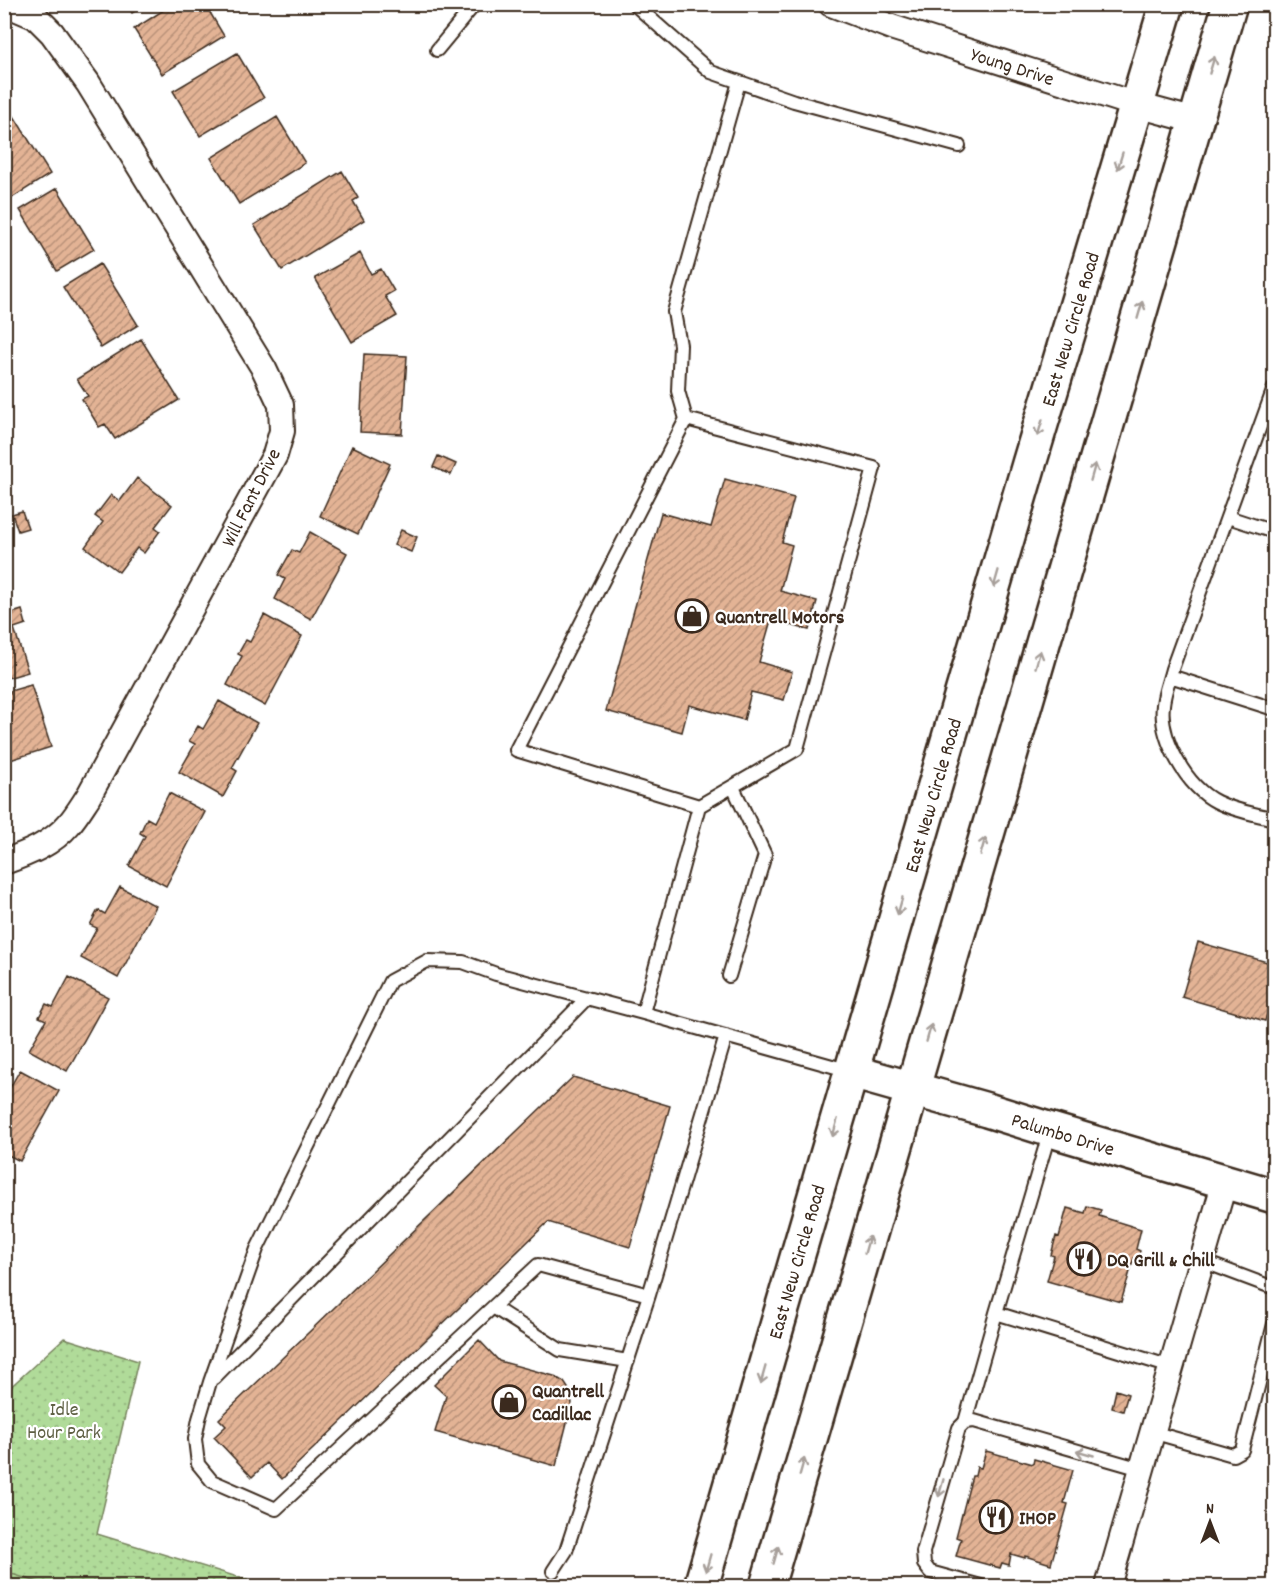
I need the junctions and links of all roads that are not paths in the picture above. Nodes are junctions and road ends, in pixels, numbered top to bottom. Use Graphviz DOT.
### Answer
graph roads {
  1 [pos="474,4"];
  2 [pos="634,4"];
  3 [pos="831,4"];
  4 [pos="1167,4"];
  5 [pos="1230,4"];
  6 [pos="4,6"];
  7 [pos="437,50"];
  8 [pos="739,82"];
  9 [pos="1137,105"];
  10 [pos="1196,121"];
  11 [pos="959,146"];
  12 [pos="1275,387"];
  13 [pos="686,419"];
  14 [pos="1261,428"];
  15 [pos="1275,432"];
  16 [pos="1228,517"];
  17 [pos="1275,532"];
  18 [pos="1170,676"];
  19 [pos="1275,709"];
  20 [pos="733,787"];
  21 [pos="699,806"];
  22 [pos="1275,819"];
  23 [pos="4,862"];
  24 [pos="729,976"];
  25 [pos="587,998"];
  26 [pos="644,1013"];
  27 [pos="726,1036"];
  28 [pos="852,1072"];
  29 [pos="912,1089"];
  30 [pos="1051,1130"];
  31 [pos="1225,1181"];
  32 [pos="1275,1196"];
  33 [pos="1202,1262"];
  34 [pos="1275,1288"];
  35 [pos="649,1295"];
  36 [pos="493,1307"];
  37 [pos="996,1313"];
  38 [pos="1275,1324"];
  39 [pos="628,1361"];
  40 [pos="1171,1367"];
  41 [pos="210,1382"];
  42 [pos="965,1422"];
  43 [pos="1152,1432"];
  44 [pos="1141,1469"];
  45 [pos="553,1571"];
  46 [pos="701,1587"];
  47 [pos="767,1587"];
  48 [pos="981,1587"];
  49 [pos="1108,1587"];
  1 -- 7 [label="lane"];
  2 -- 8 [label="lane"];
  3 -- 9 [label="street, Young Drive"];
  4 -- 9 [label="main road, East New Circle Road"];
  10 -- 5 [label="main road, one-way"];
  6 -- 23 [label="street, Will Fant Drive"];
  8 -- 11 [label="lane"];
  8 -- 13 [label="lane"];
  9 -- 10 [label="street, Young Drive"];
  9 -- 28 [label="main road, East New Circle Road, one-way"];
  29 -- 10 [label="main road, one-way"];
  12 -- 14 [label="lane"];
  13 -- 20 [label="lane"];
  13 -- 21 [label="lane"];
  14 -- 15 [label="lane"];
  14 -- 16 [label="lane"];
  16 -- 17 [label="lane"];
  16 -- 18 [label="lane"];
  18 -- 19 [label="lane"];
  18 -- 22 [label="lane"];
  20 -- 21 [label="lane"];
  20 -- 24 [label="lane"];
  21 -- 26 [label="lane"];
  25 -- 26 [label="lane"];
  25 -- 41 [label="lane"];
  25 -- 41 [label="lane"];
  26 -- 27 [label="lane"];
  27 -- 28 [label="lane"];
  27 -- 35 [label="lane"];
  28 -- 29 [label="main road, Palumbo Drive"];
  28 -- 46 [label="main road, East New Circle Road, one-way"];
  29 -- 30 [label="main road, Palumbo Drive"];
  47 -- 29 [label="main road, one-way"];
  30 -- 31 [label="main road, Palumbo Drive"];
  30 -- 37 [label="lane"];
  31 -- 32 [label="main road, Palumbo Drive"];
  31 -- 33 [label="street"];
  33 -- 34 [label="lane"];
  33 -- 40 [label="street"];
  35 -- 36 [label="lane"];
  35 -- 39 [label="lane"];
  36 -- 39 [label="lane"];
  36 -- 41 [label="lane"];
  37 -- 40 [label="lane"];
  37 -- 42 [label="lane"];
  38 -- 43 [label="lane"];
  39 -- 45 [label="lane"];
  40 -- 43 [label="street"];
  44 -- 42 [label="lane, one-way"];
  42 -- 48 [label="lane, one-way"];
  43 -- 44 [label="street"];
  44 -- 49 [label="street"];
}
